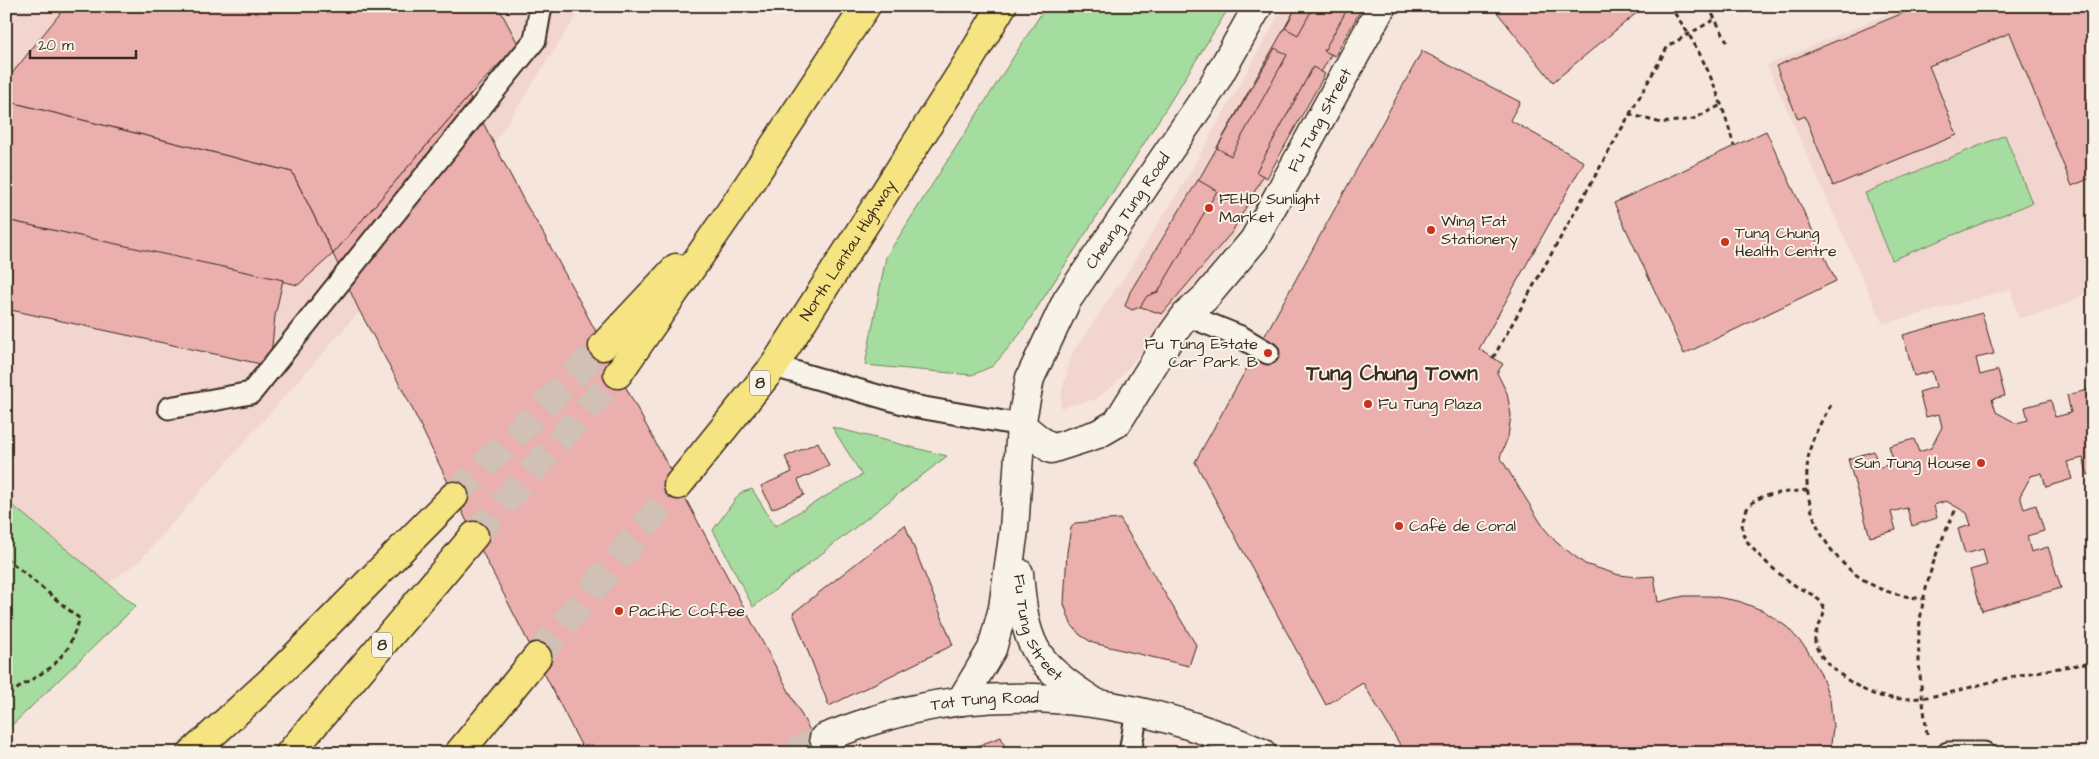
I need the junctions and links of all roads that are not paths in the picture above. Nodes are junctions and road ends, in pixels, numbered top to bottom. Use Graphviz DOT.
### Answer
graph roads {
  1 [pos="541,6"];
  2 [pos="866,6"];
  3 [pos="1002,6"];
  4 [pos="1258,6"];
  5 [pos="1382,6"];
  6 [pos="735,205"];
  7 [pos="1186,315"];
  8 [pos="603,346"];
  9 [pos="1268,353"];
  10 [pos="774,366"];
  11 [pos="618,374"];
  12 [pos="169,408"];
  13 [pos="1021,425"];
  14 [pos="678,485"];
  15 [pos="454,496"];
  16 [pos="1014,530"];
  17 [pos="474,536"];
  18 [pos="537,657"];
  19 [pos="961,701"];
  20 [pos="1095,703"];
  21 [pos="1137,710"];
  22 [pos="824,738"];
  23 [pos="192,753"];
  24 [pos="290,753"];
  25 [pos="458,753"];
  26 [pos="1130,753"];
  27 [pos="1262,753"];
  28 [pos="1948,753"];
  29 [pos="1984,753"];
  1 -- 12 [label="lane"];
  2 -- 6 [label="highway"];
  3 -- 10 [label="highway, North Lantau Highway / 8"];
  4 -- 13 [label="street, Cheung Tung Road"];
  5 -- 7 [label="street, Fu Tung Street"];
  6 -- 8 [label="highway"];
  6 -- 11 [label="highway"];
  7 -- 9 [label="lane"];
  7 -- 13 [label="street, Fu Tung Street"];
  10 -- 13 [label="lane"];
  10 -- 14 [label="highway, North Lantau Highway / 8"];
  13 -- 16 [label="street, Fu Tung Street"];
  15 -- 23 [label="highway"];
  16 -- 19 [label="street, Fu Tung Street"];
  16 -- 20 [label="street, Fu Tung Street"];
  17 -- 24 [label="highway, 8"];
  18 -- 25 [label="highway"];
  19 -- 20 [label="street, Tat Tung Road"];
  19 -- 22 [label="street, Tat Tung Road"];
  20 -- 21 [label="street, Tat Tung Road"];
  21 -- 26 [label="lane"];
  21 -- 27 [label="street, Tat Tung Road"];
  28 -- 29 [label="lane"];
}
